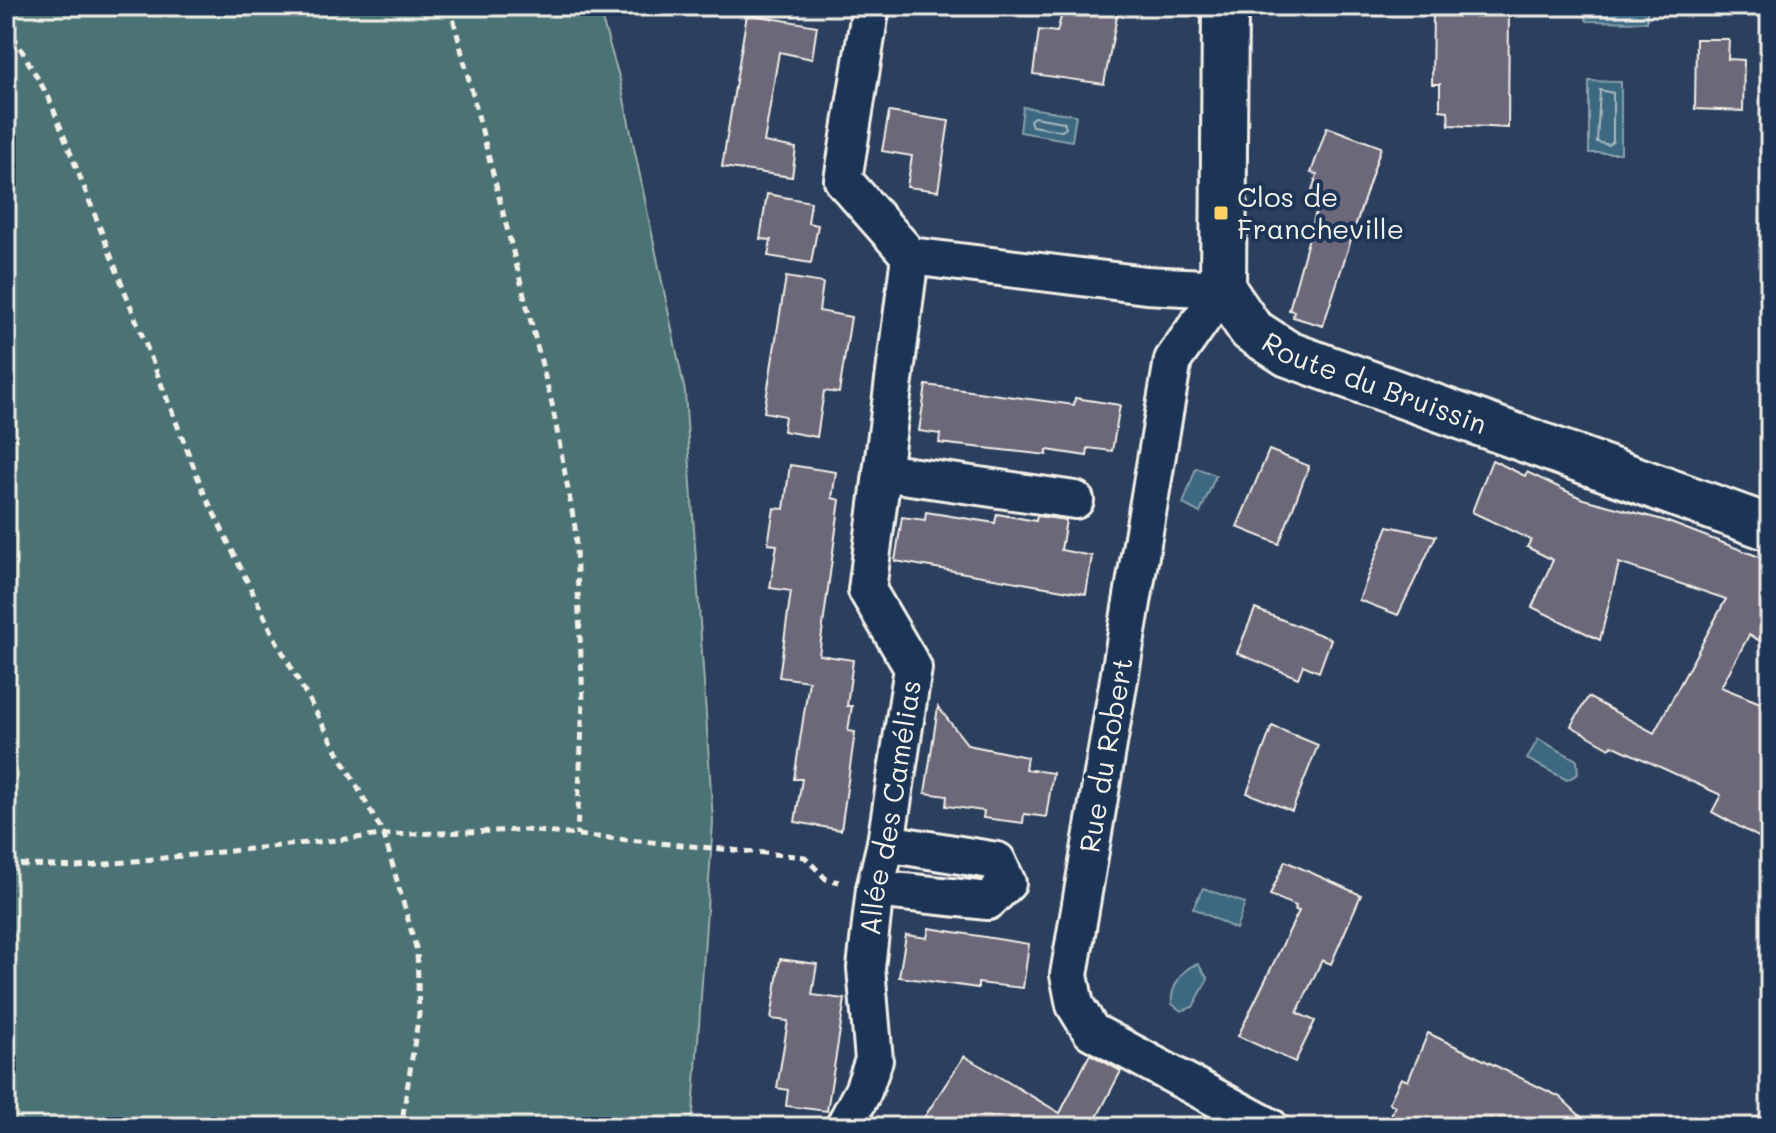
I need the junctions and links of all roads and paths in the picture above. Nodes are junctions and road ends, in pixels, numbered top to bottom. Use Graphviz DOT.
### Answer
graph roads {
  1 [pos="450,6"];
  2 [pos="871,6"];
  3 [pos="1225,6"];
  4 [pos="6,23"];
  5 [pos="910,256"];
  6 [pos="1223,289"];
  7 [pos="882,472"];
  8 [pos="1075,500"];
  9 [pos="1770,528"];
  10 [pos="384,835"];
  11 [pos="577,835"];
  12 [pos="886,843"];
  13 [pos="6,864"];
  14 [pos="875,889"];
  15 [pos="401,1127"];
  16 [pos="844,1127"];
  17 [pos="1270,1127"];
  1 -- 11 [label="path"];
  2 -- 5 [label="street"];
  3 -- 6 [label="street"];
  4 -- 10 [label="path"];
  5 -- 6 [label="street"];
  5 -- 7 [label="street, Allée des Camélias"];
  6 -- 9 [label="street, Route du Bruissin"];
  6 -- 17 [label="street, Rue du Robert"];
  7 -- 8 [label="street"];
  7 -- 12 [label="street, Allée des Camélias"];
  10 -- 11 [label="path"];
  10 -- 13 [label="path"];
  10 -- 15 [label="path"];
  11 -- 14 [label="path"];
  12 -- 14 [label="street, Allée des Camélias"];
  12 -- 14 [label="street"];
  14 -- 16 [label="street, Allée des Camélias"];
}
